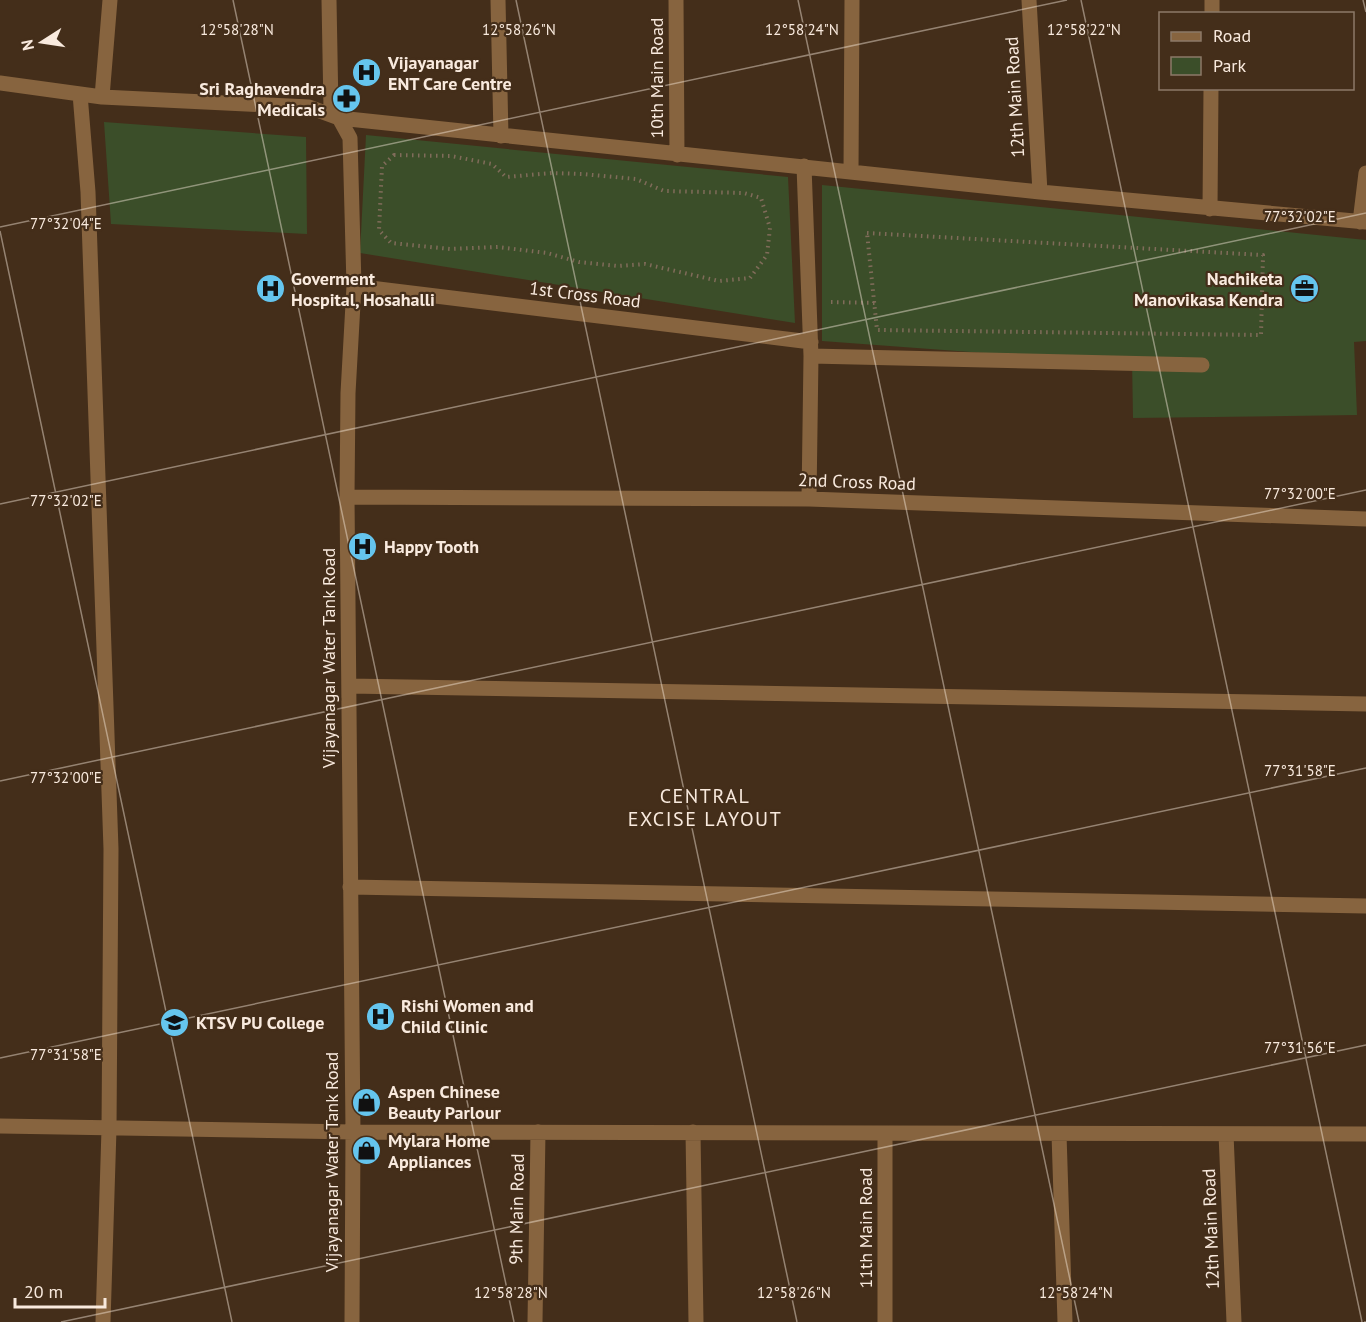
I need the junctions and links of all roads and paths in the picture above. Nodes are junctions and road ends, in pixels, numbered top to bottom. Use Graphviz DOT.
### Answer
graph roads {
  1 [pos="110,0"];
  2 [pos="329,0"];
  3 [pos="498,0"];
  4 [pos="676,0"];
  5 [pos="852,0"];
  6 [pos="1029,0"];
  7 [pos="0,83"];
  8 [pos="1211,90"];
  9 [pos="80,94"];
  10 [pos="102,97"];
  11 [pos="339,118"];
  12 [pos="501,136"];
  13 [pos="677,155"];
  14 [pos="804,166"];
  15 [pos="851,172"];
  16 [pos="1366,173"];
  17 [pos="1040,192"];
  18 [pos="1210,209"];
  19 [pos="1363,222"];
  20 [pos="645,264"];
  21 [pos="354,286"];
  22 [pos="809,301"];
  23 [pos="875,303"];
  24 [pos="811,349"];
  25 [pos="1202,365"];
  26 [pos="347,497"];
  27 [pos="809,499"];
  28 [pos="1366,519"];
  29 [pos="349,686"];
  30 [pos="1366,704"];
  31 [pos="350,887"];
  32 [pos="1366,906"];
  33 [pos="0,1126"];
  34 [pos="108,1129"];
  35 [pos="353,1132"];
  36 [pos="538,1132"];
  37 [pos="693,1132"];
  38 [pos="885,1133"];
  39 [pos="1059,1134"];
  40 [pos="1226,1134"];
  41 [pos="1366,1134"];
  42 [pos="103,1322"];
  43 [pos="352,1322"];
  44 [pos="535,1322"];
  45 [pos="696,1322"];
  46 [pos="885,1322"];
  47 [pos="1065,1322"];
  48 [pos="1234,1322"];
  1 -- 10 [label="street"];
  2 -- 11 [label="street, Vijayanagar Water Tank Road"];
  3 -- 12 [label="street"];
  4 -- 13 [label="street, 10th Main Road"];
  5 -- 15 [label="street"];
  6 -- 17 [label="street, 12th Main Road"];
  7 -- 9 [label="street"];
  8 -- 18 [label="street"];
  9 -- 10 [label="street"];
  9 -- 34 [label="street"];
  10 -- 11 [label="street"];
  11 -- 12 [label="street"];
  11 -- 21 [label="street, Vijayanagar Water Tank Road"];
  12 -- 13 [label="street"];
  13 -- 14 [label="street"];
  14 -- 15 [label="street"];
  14 -- 22 [label="street"];
  15 -- 17 [label="street"];
  16 -- 19 [label="street"];
  17 -- 18 [label="street"];
  18 -- 19 [label="street"];
  20 -- 20 [label="path"];
  21 -- 24 [label="street, 1st Cross Road"];
  21 -- 26 [label="street, Vijayanagar Water Tank Road"];
  22 -- 23 [label="path"];
  22 -- 24 [label="street"];
  23 -- 23 [label="path"];
  24 -- 25 [label="street, 1st Cross Road"];
  24 -- 27 [label="street"];
  26 -- 27 [label="street, 2nd Cross Road"];
  26 -- 29 [label="street, Vijayanagar Water Tank Road"];
  27 -- 28 [label="street, 2nd Cross Road"];
  29 -- 30 [label="street"];
  29 -- 31 [label="street, Vijayanagar Water Tank Road"];
  31 -- 32 [label="street"];
  31 -- 35 [label="street, Vijayanagar Water Tank Road"];
  33 -- 34 [label="street"];
  34 -- 35 [label="street"];
  34 -- 42 [label="street"];
  35 -- 36 [label="street"];
  35 -- 43 [label="street, Vijayanagar Water Tank Road"];
  36 -- 37 [label="street"];
  36 -- 44 [label="street, 9th Main Road"];
  37 -- 38 [label="street"];
  37 -- 45 [label="street"];
  38 -- 39 [label="street"];
  38 -- 46 [label="street, 11th Main Road"];
  39 -- 40 [label="street"];
  39 -- 47 [label="street"];
  40 -- 41 [label="street"];
  40 -- 48 [label="street, 12th Main Road"];
}
